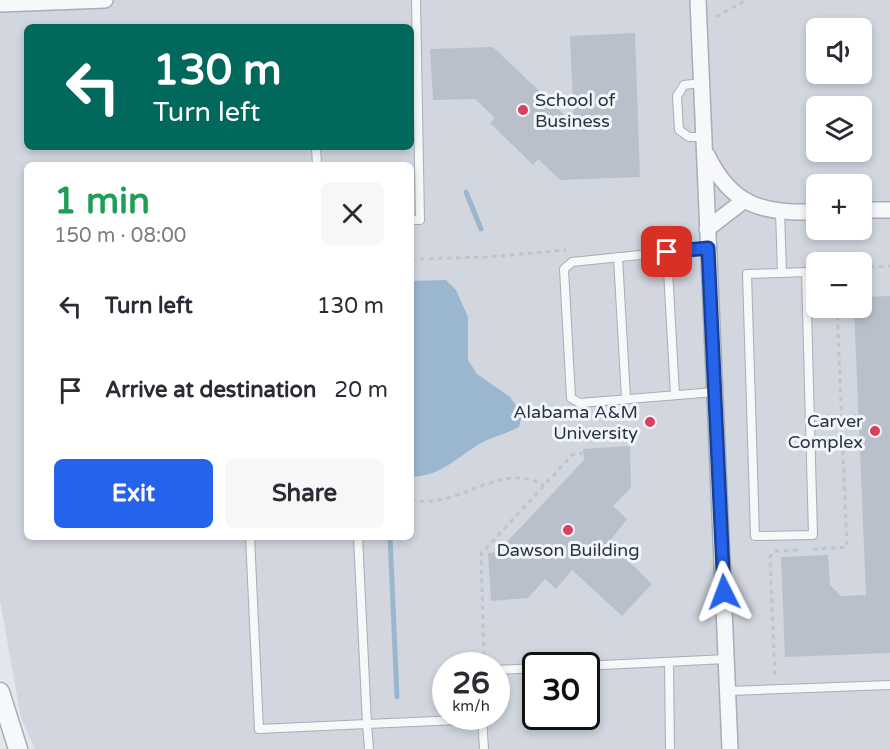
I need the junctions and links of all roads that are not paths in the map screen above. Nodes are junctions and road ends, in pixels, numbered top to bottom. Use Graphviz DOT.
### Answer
graph roads {
  1 [pos="105,0"];
  2 [pos="416,0"];
  3 [pos="698,0"];
  4 [pos="0,4"];
  5 [pos="414,43"];
  6 [pos="701,82"];
  7 [pos="415,111"];
  8 [pos="704,144"];
  9 [pos="415,166"];
  10 [pos="742,202"];
  11 [pos="872,210"];
  12 [pos="890,210"];
  13 [pos="780,211"];
  14 [pos="806,212"];
  15 [pos="414,220"];
  16 [pos="707,229"];
  17 [pos="708,248"];
  18 [pos="667,252"];
  19 [pos="618,257"];
  20 [pos="782,273"];
  21 [pos="715,392"];
  22 [pos="675,395"];
  23 [pos="626,399"];
  24 [pos="250,540"];
  25 [pos="358,540"];
  26 [pos="727,659"];
  27 [pos="669,662"];
  28 [pos="600,665"];
  29 [pos="890,685"];
  30 [pos="729,691"];
  31 [pos="0,692"];
  32 [pos="432,721"];
  33 [pos="367,724"];
  34 [pos="483,730"];
  35 [pos="18,749"];
  36 [pos="369,749"];
  37 [pos="484,749"];
  38 [pos="670,749"];
  39 [pos="730,749"];
  1 -- 4 [label="street"];
  2 -- 5 [label="lane"];
  3 -- 6 [label="street"];
  5 -- 7 [label="lane"];
  6 -- 8 [label="street"];
  6 -- 8 [label="lane"];
  7 -- 9 [label="lane"];
  8 -- 10 [label="street"];
  8 -- 16 [label="street"];
  9 -- 15 [label="lane"];
  10 -- 13 [label="street"];
  10 -- 16 [label="street"];
  11 -- 12 [label="street"];
  13 -- 14 [label="street"];
  13 -- 20 [label="lane"];
  16 -- 17 [label="street"];
  17 -- 18 [label="lane"];
  17 -- 21 [label="street"];
  18 -- 19 [label="lane"];
  18 -- 22 [label="lane"];
  19 -- 23 [label="lane"];
  19 -- 23 [label="lane"];
  20 -- 20 [label="lane"];
  21 -- 22 [label="lane"];
  21 -- 26 [label="street"];
  22 -- 23 [label="lane"];
  24 -- 33 [label="lane"];
  25 -- 33 [label="lane"];
  26 -- 27 [label="lane"];
  26 -- 30 [label="street"];
  27 -- 28 [label="lane"];
  27 -- 38 [label="lane"];
  29 -- 30 [label="lane"];
  30 -- 39 [label="street"];
  31 -- 35 [label="street"];
  32 -- 33 [label="lane"];
  33 -- 36 [label="lane"];
  34 -- 37 [label="lane"];
}
